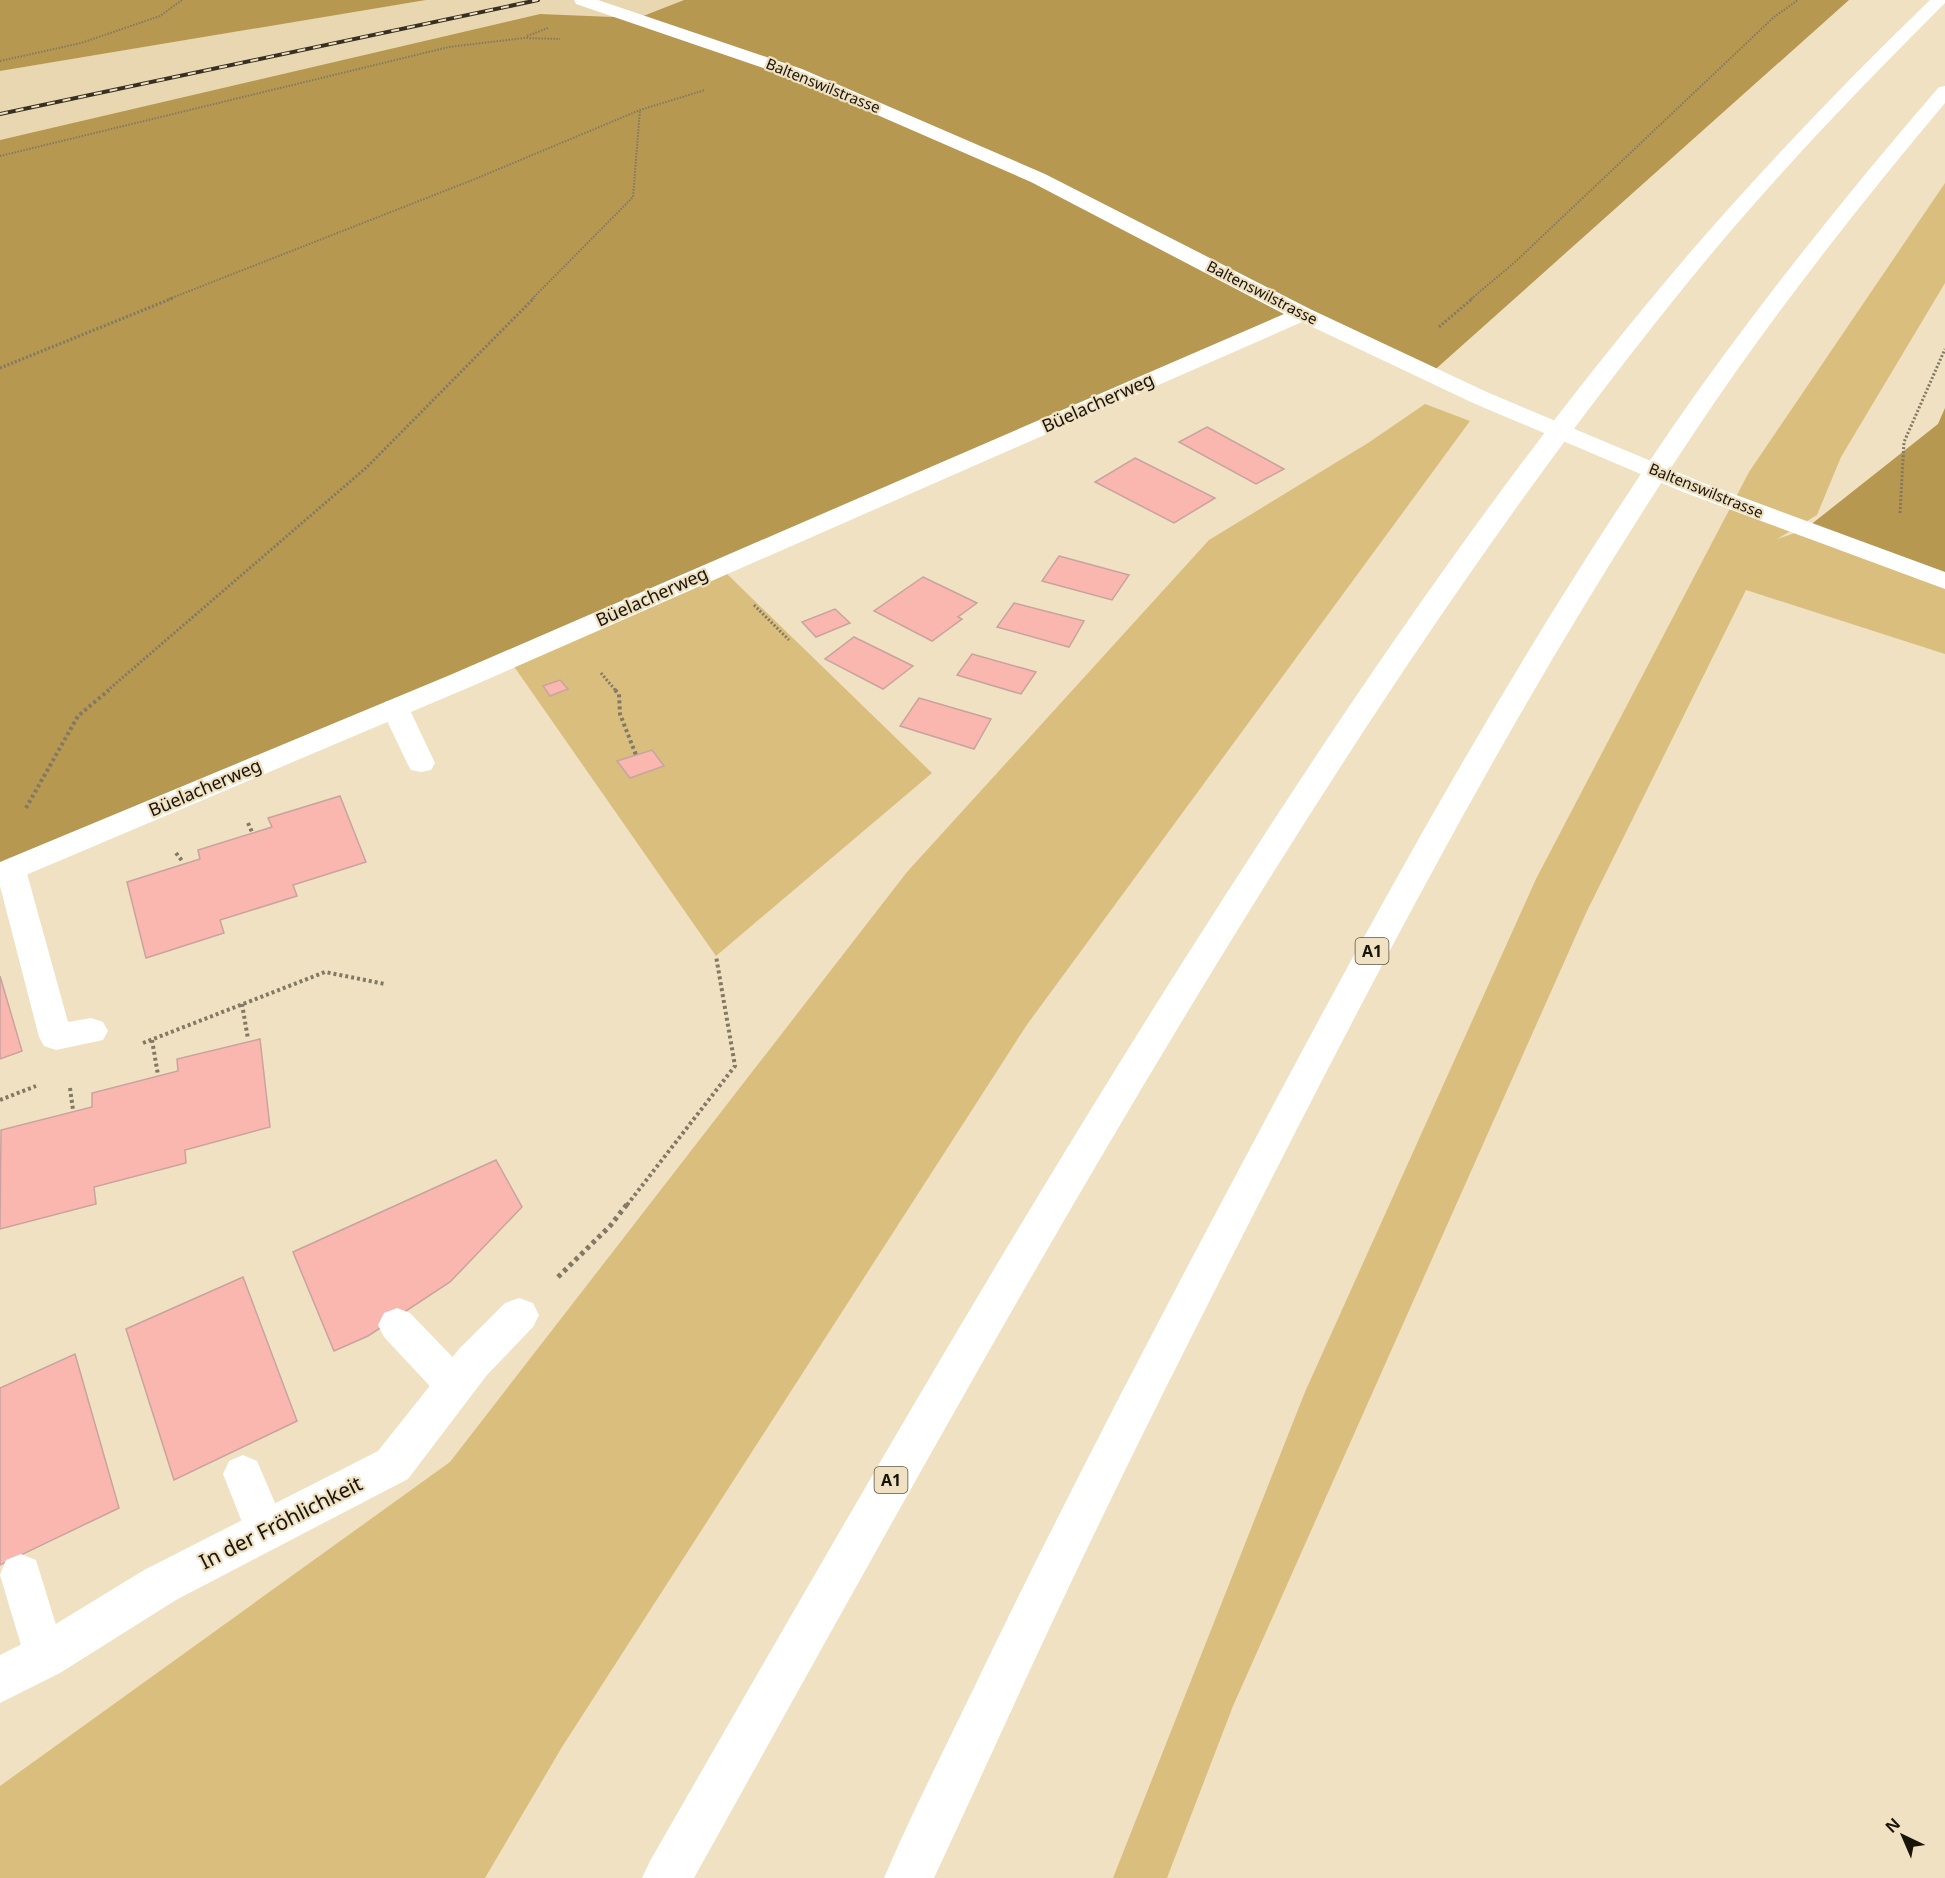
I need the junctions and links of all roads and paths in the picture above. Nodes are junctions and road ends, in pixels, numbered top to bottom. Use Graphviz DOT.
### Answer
graph roads {
  1 [pos="182,0"];
  2 [pos="582,0"];
  3 [pos="1798,0"];
  4 [pos="1939,0"];
  5 [pos="570,40"];
  6 [pos="0,61"];
  7 [pos="709,89"];
  8 [pos="1945,91"];
  9 [pos="640,110"];
  10 [pos="0,156"];
  11 [pos="1302,314"];
  12 [pos="1945,349"];
  13 [pos="1398,358"];
  14 [pos="0,368"];
  15 [pos="1898,564"];
  16 [pos="1945,581"];
  17 [pos="562,636"];
  18 [pos="395,708"];
  19 [pos="636,755"];
  20 [pos="421,763"];
  21 [pos="22,814"];
  22 [pos="5,873"];
  23 [pos="716,956"];
  24 [pos="385,984"];
  25 [pos="242,1004"];
  26 [pos="91,1031"];
  27 [pos="152,1040"];
  28 [pos="248,1040"];
  29 [pos="142,1044"];
  30 [pos="158,1075"];
  31 [pos="70,1082"];
  32 [pos="39,1084"];
  33 [pos="0,1100"];
  34 [pos="73,1110"];
  35 [pos="519,1315"];
  36 [pos="397,1325"];
  37 [pos="454,1385"];
  38 [pos="243,1474"];
  39 [pos="266,1531"];
  40 [pos="21,1575"];
  41 [pos="44,1657"];
  42 [pos="0,1680"];
  43 [pos="667,1878"];
  44 [pos="909,1878"];
  1 -- 6 [label="path"];
  2 -- 11 [label="main road, Baltenswilstrasse"];
  3 -- 13 [label="path"];
  4 -- 43 [label="main road, A1"];
  5 -- 10 [label="path"];
  7 -- 9 [label="path"];
  8 -- 44 [label="main road, A1"];
  9 -- 14 [label="path"];
  9 -- 21 [label="path"];
  11 -- 13 [label="main road, Baltenswilstrasse"];
  11 -- 17 [label="main road, Büelacherweg"];
  12 -- 15 [label="path"];
  13 -- 15 [label="main road, Baltenswilstrasse"];
  15 -- 16 [label="main road, Baltenswilstrasse"];
  17 -- 18 [label="main road, Büelacherweg"];
  17 -- 19 [label="path"];
  18 -- 20 [label="lane"];
  18 -- 22 [label="main road, Büelacherweg"];
  22 -- 26 [label="lane"];
  23 -- 35 [label="path"];
  24 -- 25 [label="path"];
  25 -- 27 [label="path"];
  25 -- 28 [label="path"];
  27 -- 29 [label="path"];
  27 -- 30 [label="path"];
  31 -- 34 [label="path"];
  32 -- 33 [label="path"];
  35 -- 37 [label="main road, In der Fröhlichkeit"];
  36 -- 37 [label="lane"];
  37 -- 39 [label="main road, In der Fröhlichkeit"];
  38 -- 39 [label="lane"];
  39 -- 41 [label="main road, In der Fröhlichkeit"];
  40 -- 41 [label="lane"];
  41 -- 42 [label="main road, In der Fröhlichkeit"];
}
